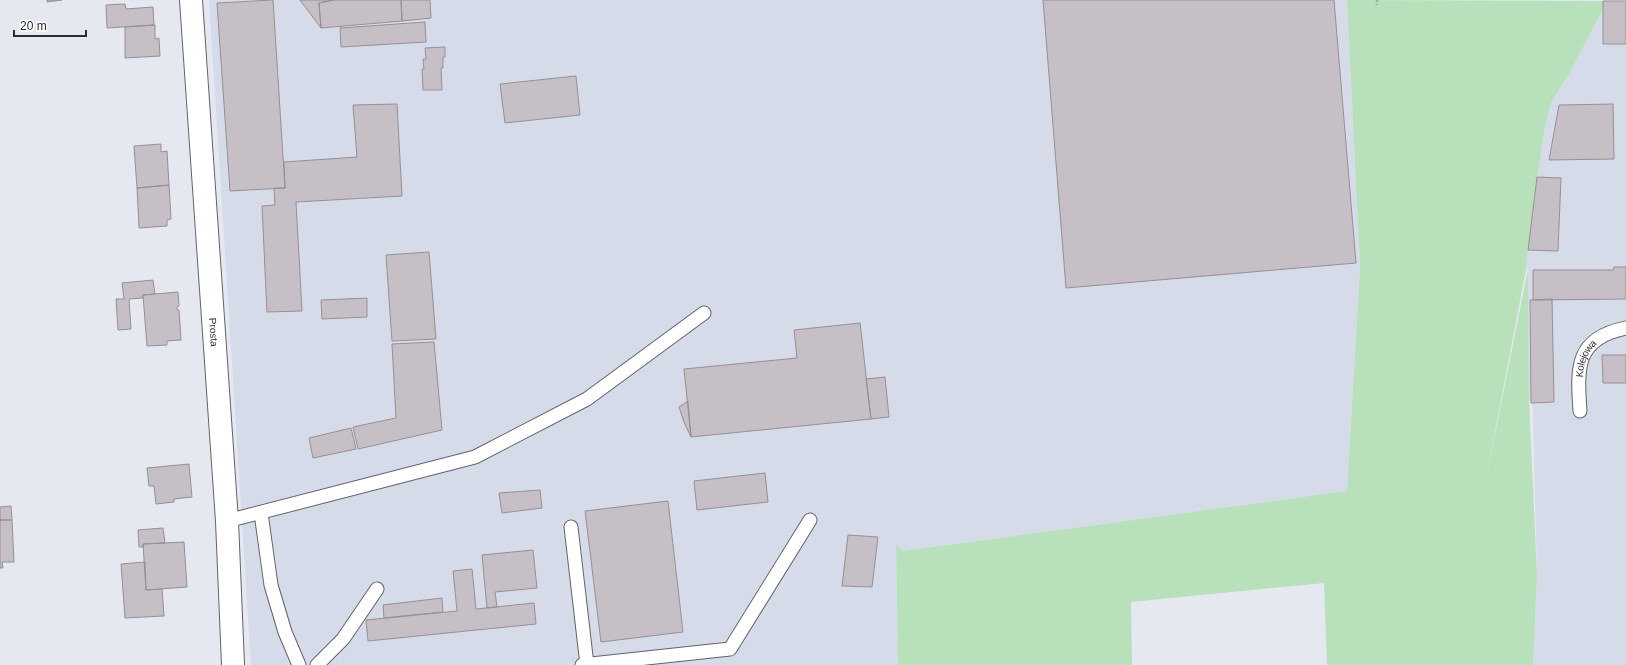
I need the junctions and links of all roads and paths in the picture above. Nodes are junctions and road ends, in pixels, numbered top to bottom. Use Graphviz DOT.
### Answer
graph roads {
  1 [pos="191,0"];
  2 [pos="1377,0"];
  3 [pos="1377,5"];
  4 [pos="704,313"];
  5 [pos="1626,328"];
  6 [pos="1580,411"];
  7 [pos="261,513"];
  8 [pos="810,520"];
  9 [pos="227,522"];
  10 [pos="571,527"];
  11 [pos="377,589"];
  12 [pos="628,663"];
  13 [pos="233,665"];
  14 [pos="299,665"];
  15 [pos="317,665"];
  16 [pos="582,665"];
  17 [pos="587,665"];
  1 -- 9 [label="main road, Prosta"];
  2 -- 3 [label="path"];
  4 -- 7 [label="lane"];
  5 -- 6 [label="lane, Kolejowa"];
  7 -- 9 [label="lane"];
  7 -- 14 [label="lane"];
  8 -- 12 [label="lane"];
  9 -- 13 [label="main road, Prosta"];
  10 -- 17 [label="lane"];
  11 -- 15 [label="lane"];
  12 -- 17 [label="lane"];
  16 -- 17 [label="lane"];
}
